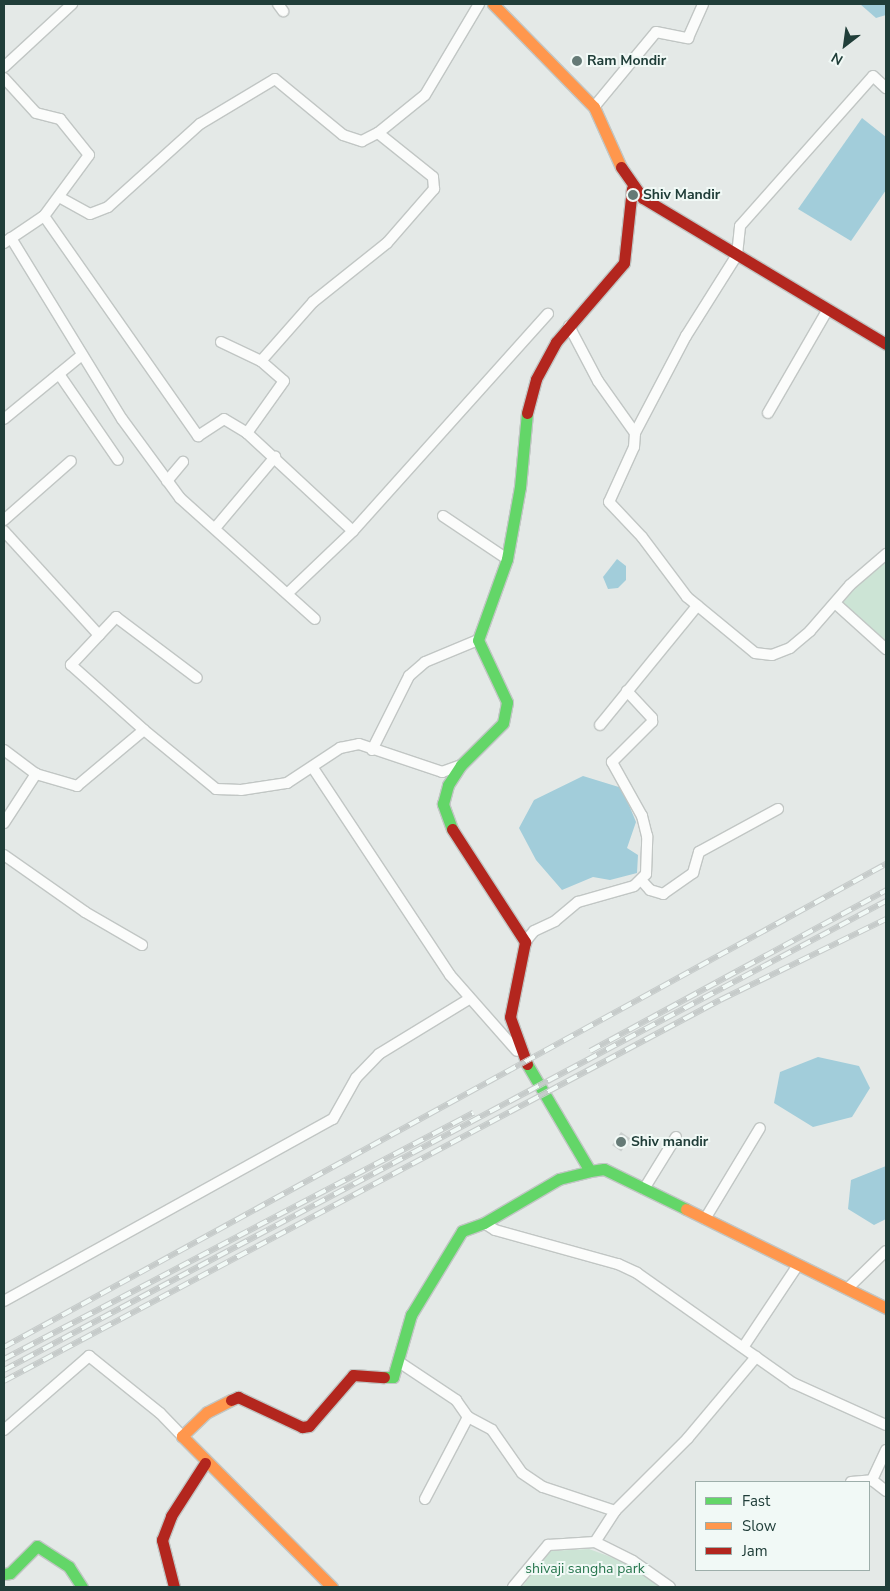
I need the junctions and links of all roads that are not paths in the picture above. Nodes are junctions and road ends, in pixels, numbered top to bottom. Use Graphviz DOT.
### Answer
graph roads {
  1 [pos="479,4"];
  2 [pos="493,4"];
  3 [pos="703,4"];
  4 [pos="69,5"];
  5 [pos="4,67"];
  6 [pos="4,78"];
  7 [pos="886,88"];
  8 [pos="594,107"];
  9 [pos="378,133"];
  10 [pos="632,188"];
  11 [pos="59,197"];
  12 [pos="44,216"];
  13 [pos="7,240"];
  14 [pos="737,255"];
  15 [pos="828,309"];
  16 [pos="548,314"];
  17 [pos="569,326"];
  18 [pos="221,342"];
  19 [pos="886,344"];
  20 [pos="82,355"];
  21 [pos="261,361"];
  22 [pos="59,374"];
  23 [pos="768,413"];
  24 [pos="4,419"];
  25 [pos="247,433"];
  26 [pos="635,433"];
  27 [pos="275,457"];
  28 [pos="118,460"];
  29 [pos="71,461"];
  30 [pos="183,462"];
  31 [pos="167,481"];
  32 [pos="443,516"];
  33 [pos="4,520"];
  34 [pos="216,527"];
  35 [pos="353,531"];
  36 [pos="4,532"];
  37 [pos="886,554"];
  38 [pos="507,559"];
  39 [pos="288,594"];
  40 [pos="835,603"];
  41 [pos="697,606"];
  42 [pos="316,619"];
  43 [pos="99,635"];
  44 [pos="478,640"];
  45 [pos="886,649"];
  46 [pos="197,678"];
  47 [pos="627,691"];
  48 [pos="600,725"];
  49 [pos="144,730"];
  50 [pos="4,750"];
  51 [pos="372,750"];
  52 [pos="461,765"];
  53 [pos="313,768"];
  54 [pos="36,774"];
  55 [pos="778,809"];
  56 [pos="4,823"];
  57 [pos="4,855"];
  58 [pos="642,881"];
  59 [pos="525,942"];
  60 [pos="142,945"];
  61 [pos="469,999"];
  62 [pos="527,1063"];
  63 [pos="760,1128"];
  64 [pos="676,1137"];
  65 [pos="590,1171"];
  66 [pos="644,1189"];
  67 [pos="705,1219"];
  68 [pos="484,1223"];
  69 [pos="886,1251"];
  70 [pos="798,1265"];
  71 [pos="848,1289"];
  72 [pos="4,1301"];
  73 [pos="886,1308"];
  74 [pos="744,1346"];
  75 [pos="756,1357"];
  76 [pos="399,1362"];
  77 [pos="468,1417"];
  78 [pos="886,1425"];
  79 [pos="4,1430"];
  80 [pos="182,1436"];
  81 [pos="886,1450"];
  82 [pos="205,1463"];
  83 [pos="872,1480"];
  84 [pos="862,1481"];
  85 [pos="886,1491"];
  86 [pos="425,1499"];
  87 [pos="615,1511"];
  88 [pos="595,1542"];
  89 [pos="4,1574"];
  90 [pos="82,1587"];
  91 [pos="174,1587"];
  92 [pos="332,1587"];
  93 [pos="513,1587"];
  94 [pos="670,1587"];
  1 -- 9 [label="street"];
  2 -- 8 [label="street"];
  3 -- 8 [label="street"];
  4 -- 5 [label="street"];
  6 -- 11 [label="street"];
  7 -- 14 [label="street"];
  8 -- 10 [label="street"];
  9 -- 11 [label="street"];
  9 -- 21 [label="street"];
  10 -- 14 [label="street"];
  10 -- 17 [label="street"];
  11 -- 12 [label="street"];
  12 -- 13 [label="street"];
  12 -- 25 [label="street"];
  13 -- 20 [label="street"];
  14 -- 15 [label="street"];
  14 -- 26 [label="street"];
  15 -- 19 [label="street"];
  15 -- 23 [label="street"];
  16 -- 35 [label="street"];
  17 -- 26 [label="street"];
  17 -- 38 [label="street"];
  18 -- 21 [label="street"];
  20 -- 22 [label="street"];
  20 -- 31 [label="street"];
  21 -- 25 [label="street"];
  22 -- 24 [label="street"];
  22 -- 28 [label="street"];
  25 -- 27 [label="street"];
  26 -- 41 [label="street"];
  27 -- 34 [label="street"];
  27 -- 35 [label="street"];
  29 -- 33 [label="street"];
  30 -- 31 [label="street"];
  31 -- 34 [label="street"];
  32 -- 38 [label="street"];
  34 -- 39 [label="street"];
  35 -- 39 [label="street"];
  36 -- 43 [label="street"];
  37 -- 40 [label="street"];
  38 -- 44 [label="street"];
  39 -- 42 [label="street"];
  40 -- 41 [label="street"];
  40 -- 45 [label="street"];
  41 -- 47 [label="street"];
  43 -- 46 [label="street"];
  43 -- 49 [label="street"];
  44 -- 51 [label="street"];
  44 -- 52 [label="street"];
  47 -- 48 [label="street"];
  47 -- 58 [label="street"];
  49 -- 53 [label="street"];
  49 -- 54 [label="street"];
  50 -- 54 [label="street"];
  51 -- 52 [label="street"];
  51 -- 53 [label="street"];
  52 -- 59 [label="street"];
  53 -- 61 [label="street"];
  54 -- 56 [label="street"];
  55 -- 58 [label="street"];
  57 -- 60 [label="street"];
  58 -- 59 [label="street"];
  59 -- 62 [label="street"];
  61 -- 62 [label="street"];
  61 -- 72 [label="street"];
  62 -- 65 [label="street"];
  63 -- 67 [label="street"];
  64 -- 66 [label="street"];
  65 -- 66 [label="street"];
  65 -- 68 [label="street"];
  66 -- 67 [label="street"];
  67 -- 70 [label="street"];
  68 -- 74 [label="street"];
  68 -- 76 [label="street"];
  69 -- 71 [label="street"];
  70 -- 71 [label="street"];
  70 -- 74 [label="street"];
  71 -- 73 [label="street"];
  74 -- 75 [label="street"];
  75 -- 78 [label="street"];
  75 -- 87 [label="street"];
  76 -- 77 [label="street"];
  76 -- 80 [label="street"];
  77 -- 86 [label="street"];
  77 -- 87 [label="street"];
  79 -- 80 [label="street"];
  80 -- 82 [label="street"];
  81 -- 83 [label="street"];
  82 -- 91 [label="street"];
  82 -- 92 [label="street"];
  83 -- 84 [label="street"];
  83 -- 85 [label="street"];
  87 -- 88 [label="street"];
  88 -- 93 [label="street"];
  88 -- 94 [label="street"];
  89 -- 90 [label="street"];
}
